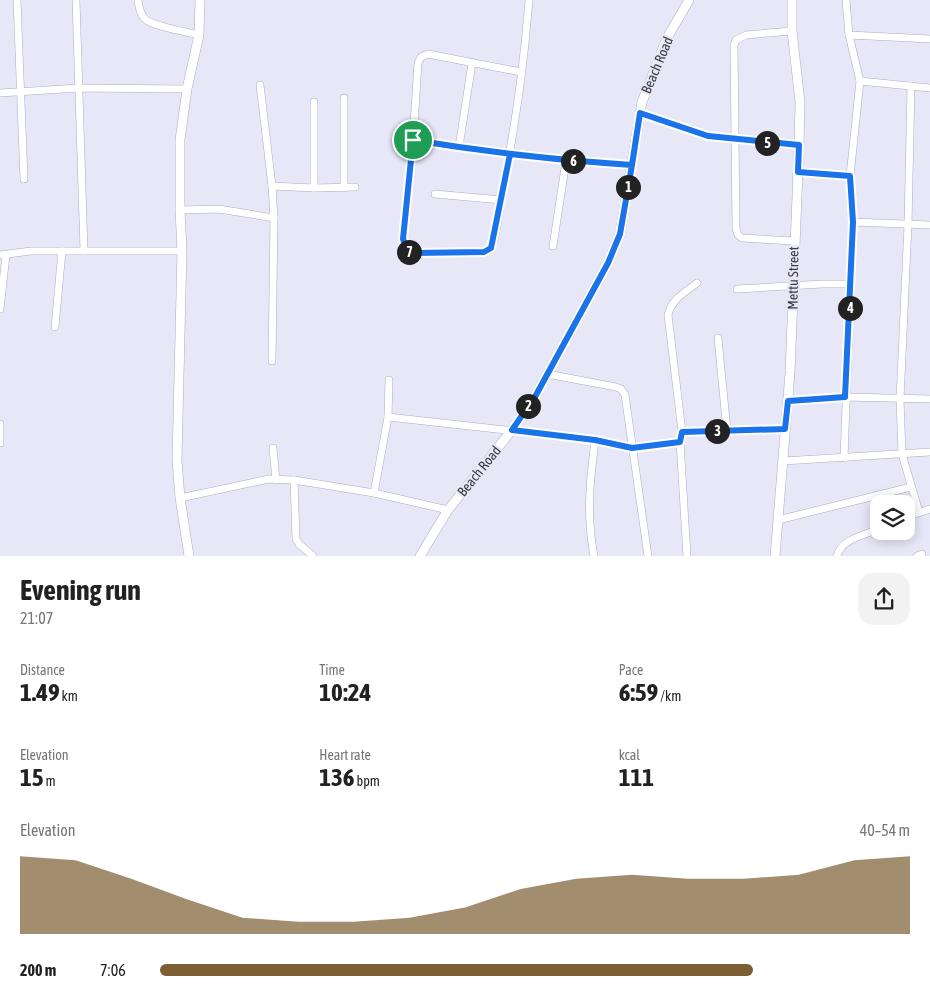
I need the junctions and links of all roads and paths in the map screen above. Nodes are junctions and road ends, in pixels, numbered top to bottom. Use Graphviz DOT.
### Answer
graph roads {
  1 [pos="17,0"];
  2 [pos="76,0"];
  3 [pos="138,0"];
  4 [pos="200,0"];
  5 [pos="529,0"];
  6 [pos="690,0"];
  7 [pos="792,0"];
  8 [pos="846,0"];
  9 [pos="792,31"];
  10 [pos="199,35"];
  11 [pos="849,35"];
  12 [pos="930,39"];
  13 [pos="472,63"];
  14 [pos="522,72"];
  15 [pos="860,81"];
  16 [pos="260,85"];
  17 [pos="911,86"];
  18 [pos="79,88"];
  19 [pos="930,88"];
  20 [pos="187,89"];
  21 [pos="0,93"];
  22 [pos="20,93"];
  23 [pos="344,98"];
  24 [pos="314,102"];
  25 [pos="640,113"];
  26 [pos="413,140"];
  27 [pos="735,140"];
  28 [pos="799,145"];
  29 [pos="459,148"];
  30 [pos="510,154"];
  31 [pos="566,160"];
  32 [pos="632,165"];
  33 [pos="798,172"];
  34 [pos="850,176"];
  35 [pos="24,179"];
  36 [pos="272,186"];
  37 [pos="354,187"];
  38 [pos="314,188"];
  39 [pos="344,188"];
  40 [pos="435,194"];
  41 [pos="500,200"];
  42 [pos="180,210"];
  43 [pos="274,218"];
  44 [pos="853,222"];
  45 [pos="908,224"];
  46 [pos="930,225"];
  47 [pos="794,241"];
  48 [pos="553,246"];
  49 [pos="62,251"];
  50 [pos="84,251"];
  51 [pos="182,251"];
  52 [pos="3,255"];
  53 [pos="697,283"];
  54 [pos="851,284"];
  55 [pos="794,285"];
  56 [pos="737,289"];
  57 [pos="0,309"];
  58 [pos="55,327"];
  59 [pos="718,338"];
  60 [pos="272,361"];
  61 [pos="547,374"];
  62 [pos="389,380"];
  63 [pos="845,397"];
  64 [pos="900,399"];
  65 [pos="930,399"];
  66 [pos="788,401"];
  67 [pos="388,417"];
  68 [pos="0,424"];
  69 [pos="785,429"];
  70 [pos="512,430"];
  71 [pos="727,431"];
  72 [pos="682,432"];
  73 [pos="595,440"];
  74 [pos="680,442"];
  75 [pos="0,443"];
  76 [pos="273,448"];
  77 [pos="632,448"];
  78 [pos="930,452"];
  79 [pos="902,454"];
  80 [pos="844,458"];
  81 [pos="782,461"];
  82 [pos="276,480"];
  83 [pos="294,480"];
  84 [pos="911,487"];
  85 [pos="374,493"];
  86 [pos="180,498"];
  87 [pos="930,509"];
  88 [pos="448,510"];
  89 [pos="918,512"];
  90 [pos="915,513"];
  91 [pos="778,520"];
  92 [pos="870,533"];
  93 [pos="189,556"];
  94 [pos="313,556"];
  95 [pos="420,556"];
  96 [pos="594,556"];
  97 [pos="648,556"];
  98 [pos="687,556"];
  99 [pos="775,556"];
  100 [pos="837,556"];
  1 -- 22 [label="street"];
  2 -- 18 [label="street"];
  3 -- 10 [label="street"];
  4 -- 10 [label="street"];
  5 -- 14 [label="street"];
  6 -- 25 [label="street, Beach Road"];
  7 -- 9 [label="street, Mettu Street"];
  8 -- 11 [label="street"];
  9 -- 27 [label="street"];
  9 -- 28 [label="street, Mettu Street"];
  10 -- 20 [label="street"];
  11 -- 12 [label="street"];
  11 -- 15 [label="street"];
  13 -- 14 [label="street"];
  13 -- 26 [label="street"];
  13 -- 29 [label="street"];
  14 -- 30 [label="street"];
  15 -- 17 [label="street"];
  15 -- 34 [label="street"];
  16 -- 36 [label="street"];
  17 -- 19 [label="street"];
  17 -- 45 [label="street"];
  18 -- 20 [label="street"];
  18 -- 22 [label="street"];
  18 -- 50 [label="street"];
  20 -- 42 [label="street"];
  21 -- 22 [label="street"];
  22 -- 35 [label="street"];
  23 -- 39 [label="street"];
  24 -- 38 [label="street"];
  25 -- 27 [label="street"];
  25 -- 32 [label="street, Beach Road"];
  26 -- 29 [label="street"];
  26 -- 41 [label="street"];
  27 -- 28 [label="street"];
  27 -- 47 [label="street"];
  28 -- 33 [label="street, Mettu Street"];
  29 -- 30 [label="street"];
  30 -- 31 [label="street"];
  30 -- 41 [label="street"];
  31 -- 32 [label="street"];
  31 -- 48 [label="street"];
  32 -- 61 [label="street, Beach Road"];
  33 -- 34 [label="street"];
  33 -- 47 [label="street, Mettu Street"];
  34 -- 44 [label="street"];
  36 -- 38 [label="street"];
  36 -- 43 [label="street"];
  37 -- 39 [label="street"];
  38 -- 39 [label="street"];
  40 -- 41 [label="street"];
  42 -- 43 [label="street"];
  42 -- 51 [label="street"];
  43 -- 60 [label="street"];
  44 -- 45 [label="street"];
  44 -- 54 [label="street"];
  45 -- 46 [label="street"];
  45 -- 64 [label="street"];
  47 -- 55 [label="street, Mettu Street"];
  49 -- 50 [label="street"];
  49 -- 52 [label="street"];
  49 -- 58 [label="street"];
  50 -- 51 [label="street"];
  51 -- 86 [label="street"];
  52 -- 57 [label="street"];
  53 -- 72 [label="street"];
  54 -- 55 [label="street"];
  54 -- 63 [label="street"];
  55 -- 56 [label="street"];
  55 -- 66 [label="street, Mettu Street"];
  59 -- 71 [label="street"];
  61 -- 70 [label="street, Beach Road"];
  61 -- 77 [label="street"];
  62 -- 67 [label="street"];
  63 -- 64 [label="street"];
  63 -- 66 [label="street"];
  63 -- 80 [label="street"];
  64 -- 65 [label="street"];
  64 -- 79 [label="street"];
  66 -- 69 [label="street, Mettu Street"];
  67 -- 70 [label="street"];
  67 -- 85 [label="street"];
  68 -- 75 [label="street"];
  69 -- 71 [label="street"];
  69 -- 81 [label="street, Mettu Street"];
  70 -- 73 [label="street"];
  70 -- 88 [label="street, Beach Road"];
  71 -- 72 [label="street"];
  72 -- 74 [label="street"];
  73 -- 77 [label="street"];
  73 -- 96 [label="street"];
  74 -- 77 [label="street"];
  74 -- 98 [label="street"];
  76 -- 82 [label="street"];
  77 -- 97 [label="street"];
  78 -- 79 [label="street"];
  79 -- 80 [label="street"];
  79 -- 84 [label="street"];
  80 -- 81 [label="street"];
  81 -- 91 [label="street, Mettu Street"];
  82 -- 83 [label="street"];
  82 -- 86 [label="street"];
  83 -- 85 [label="street"];
  83 -- 94 [label="street"];
  84 -- 89 [label="street"];
  84 -- 91 [label="street"];
  85 -- 88 [label="street"];
  86 -- 93 [label="street"];
  87 -- 89 [label="street"];
  88 -- 95 [label="street, Beach Road"];
  89 -- 90 [label="street"];
  91 -- 99 [label="street, Mettu Street"];
  92 -- 100 [label="street"];
}
